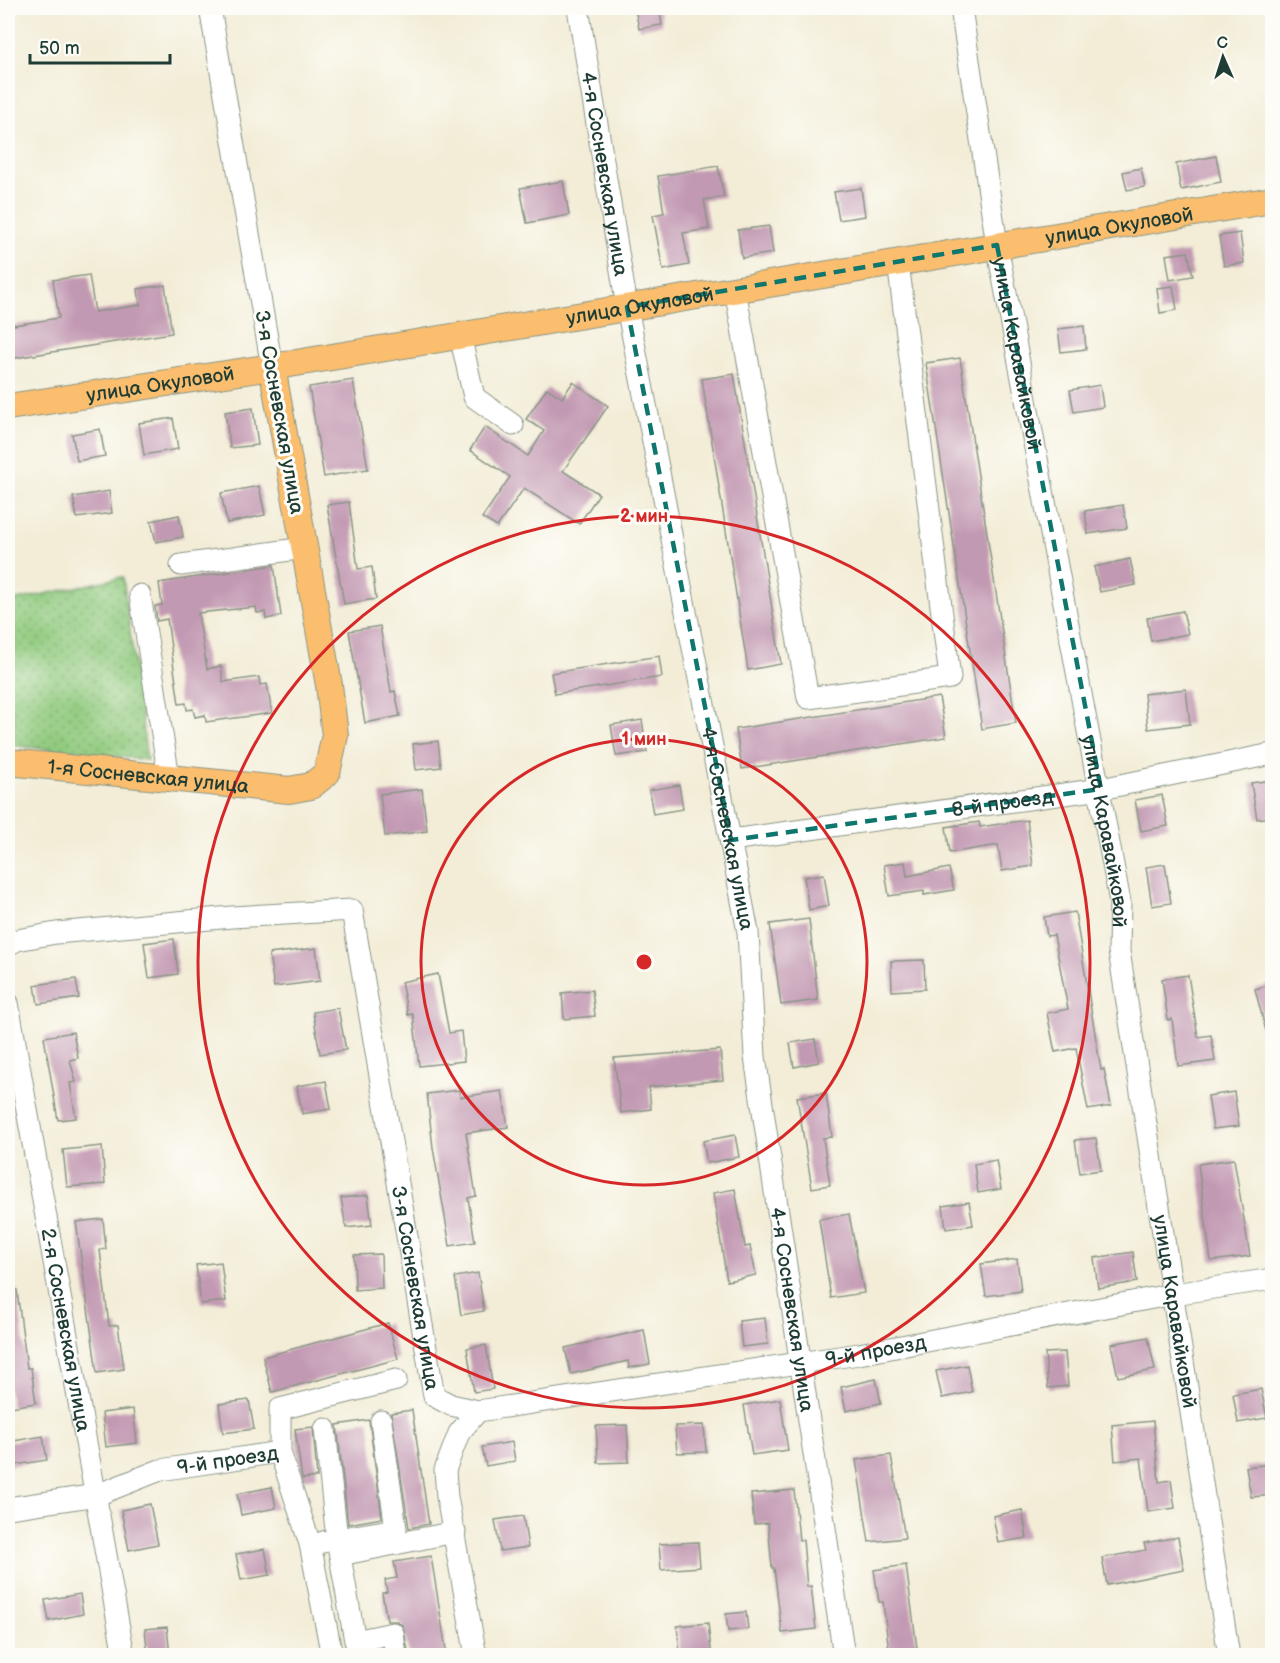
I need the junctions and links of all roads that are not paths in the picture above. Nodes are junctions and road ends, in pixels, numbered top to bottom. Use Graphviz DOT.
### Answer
graph roads {
  1 [pos="210,8"];
  2 [pos="578,8"];
  3 [pos="961,8"];
  4 [pos="1272,200"];
  5 [pos="997,245"];
  6 [pos="898,262"];
  7 [pos="735,289"];
  8 [pos="627,307"];
  9 [pos="460,335"];
  10 [pos="272,367"];
  11 [pos="8,407"];
  12 [pos="513,425"];
  13 [pos="304,548"];
  14 [pos="181,565"];
  15 [pos="140,595"];
  16 [pos="1272,754"];
  17 [pos="8,762"];
  18 [pos="169,778"];
  19 [pos="1101,789"];
  20 [pos="289,790"];
  21 [pos="731,840"];
  22 [pos="8,945"];
  23 [pos="8,1003"];
  24 [pos="1272,1279"];
  25 [pos="1174,1294"];
  26 [pos="801,1363"];
  27 [pos="396,1380"];
  28 [pos="478,1411"];
  29 [pos="381,1421"];
  30 [pos="325,1429"];
  31 [pos="280,1452"];
  32 [pos="97,1495"];
  33 [pos="8,1508"];
  34 [pos="455,1533"];
  35 [pos="310,1544"];
  36 [pos="338,1547"];
  37 [pos="123,1656"];
  38 [pos="332,1656"];
  39 [pos="396,1656"];
  40 [pos="476,1656"];
  41 [pos="844,1656"];
  42 [pos="1229,1656"];
  1 -- 10 [label="street, 3-я Сосневская улица"];
  2 -- 8 [label="street, 4-я Сосневская улица"];
  3 -- 5 [label="street, улица Каравайковой"];
  4 -- 5 [label="main road, улица Окуловой"];
  5 -- 6 [label="main road, улица Окуловой"];
  5 -- 19 [label="street, улица Каравайковой"];
  6 -- 7 [label="main road, улица Окуловой"];
  6 -- 7 [label="street"];
  7 -- 8 [label="main road, улица Окуловой"];
  8 -- 9 [label="main road, улица Окуловой"];
  8 -- 21 [label="street, 4-я Сосневская улица"];
  9 -- 10 [label="main road, улица Окуловой"];
  9 -- 12 [label="street"];
  10 -- 11 [label="main road, улица Окуловой"];
  10 -- 13 [label="main road, 3-я Сосневская улица"];
  13 -- 14 [label="street"];
  13 -- 20 [label="main road, 3-я Сосневская улица"];
  15 -- 18 [label="street"];
  16 -- 19 [label="street, 8-й проезд"];
  17 -- 18 [label="main road, 1-я Сосневская улица"];
  18 -- 20 [label="main road, 1-я Сосневская улица"];
  19 -- 21 [label="street, 8-й проезд"];
  19 -- 25 [label="street, улица Каравайковой"];
  21 -- 26 [label="street, 4-я Сосневская улица"];
  22 -- 28 [label="street, 3-я Сосневская улица"];
  23 -- 32 [label="street, 2-я Сосневская улица"];
  24 -- 25 [label="street, 9-й проезд"];
  25 -- 26 [label="street, 9-й проезд"];
  25 -- 42 [label="street, улица Каравайковой"];
  26 -- 28 [label="street, 9-й проезд"];
  26 -- 41 [label="street, 4-я Сосневская улица"];
  27 -- 31 [label="street"];
  28 -- 34 [label="street"];
  29 -- 36 [label="street"];
  30 -- 36 [label="street"];
  31 -- 32 [label="street, 9-й проезд"];
  31 -- 35 [label="street, 9-й проезд"];
  32 -- 33 [label="street, 9-й проезд"];
  32 -- 37 [label="street, 2-я Сосневская улица"];
  34 -- 36 [label="street"];
  34 -- 40 [label="street"];
  35 -- 36 [label="street"];
  35 -- 38 [label="street, 9-й проезд"];
  36 -- 39 [label="street"];
}
